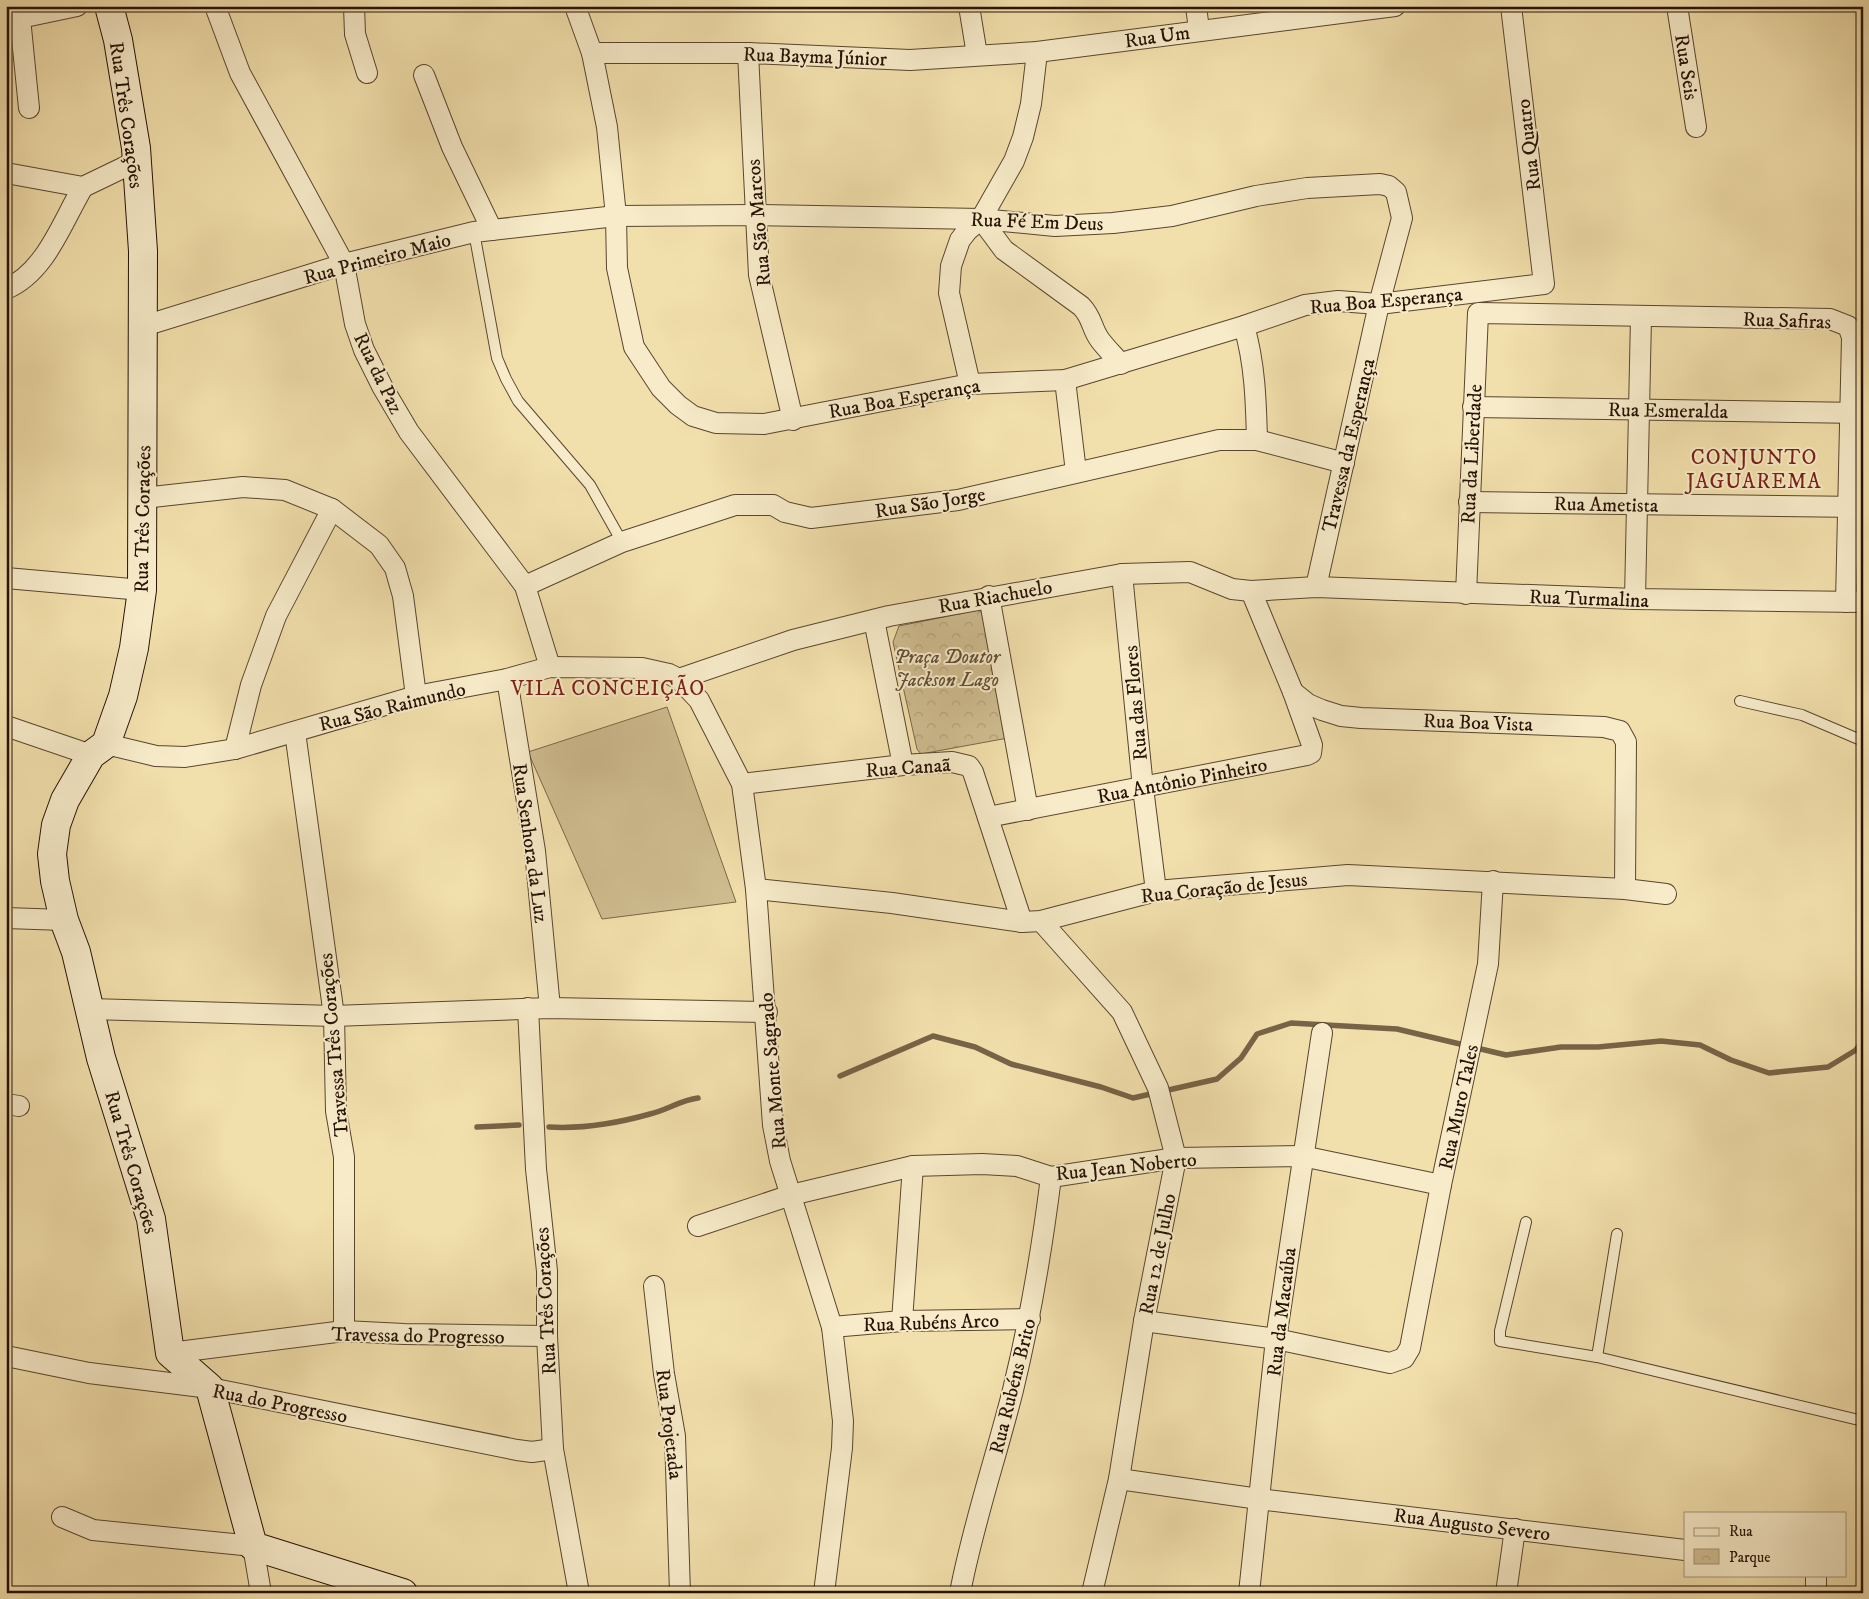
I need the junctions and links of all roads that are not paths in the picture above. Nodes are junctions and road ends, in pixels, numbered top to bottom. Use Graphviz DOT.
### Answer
graph roads {
  1 [pos="77,6"];
  2 [pos="109,6"];
  3 [pos="215,6"];
  4 [pos="354,6"];
  5 [pos="575,6"];
  6 [pos="969,6"];
  7 [pos="1196,6"];
  8 [pos="1395,6"];
  9 [pos="1511,6"];
  10 [pos="1677,6"];
  11 [pos="13,18"];
  12 [pos="1199,30"];
  13 [pos="1037,52"];
  14 [pos="592,53"];
  15 [pos="748,53"];
  16 [pos="977,55"];
  17 [pos="367,73"];
  18 [pos="424,75"];
  19 [pos="29,108"];
  20 [pos="1696,128"];
  21 [pos="137,161"];
  22 [pos="6,173"];
  23 [pos="82,187"];
  24 [pos="755,215"];
  25 [pos="616,216"];
  26 [pos="981,219"];
  27 [pos="483,231"];
  28 [pos="344,264"];
  29 [pos="11,284"];
  30 [pos="1544,284"];
  31 [pos="1379,304"];
  32 [pos="1478,313"];
  33 [pos="1641,317"];
  34 [pos="144,326"];
  35 [pos="1244,326"];
  36 [pos="1121,364"];
  37 [pos="1065,380"];
  38 [pos="970,384"];
  39 [pos="1473,407"];
  40 [pos="1639,410"];
  41 [pos="1857,413"];
  42 [pos="793,420"];
  43 [pos="1257,440"];
  44 [pos="1344,463"];
  45 [pos="1076,472"];
  46 [pos="143,498"];
  47 [pos="1469,502"];
  48 [pos="1637,504"];
  49 [pos="1855,507"];
  50 [pos="332,509"];
  51 [pos="622,542"];
  52 [pos="1122,574"];
  53 [pos="6,578"];
  54 [pos="525,586"];
  55 [pos="1316,587"];
  56 [pos="142,590"];
  57 [pos="1251,591"];
  58 [pos="1466,594"];
  59 [pos="989,596"];
  60 [pos="1635,600"];
  61 [pos="1854,602"];
  62 [pos="874,620"];
  63 [pos="550,667"];
  64 [pos="507,679"];
  65 [pos="680,679"];
  66 [pos="1293,692"];
  67 [pos="416,696"];
  68 [pos="1740,701"];
  69 [pos="6,726"];
  70 [pos="295,732"];
  71 [pos="1863,741"];
  72 [pos="235,749"];
  73 [pos="99,750"];
  74 [pos="903,765"];
  75 [pos="742,784"];
  76 [pos="1143,788"];
  77 [pos="1028,810"];
  78 [pos="988,817"];
  79 [pos="1493,882"];
  80 [pos="756,889"];
  81 [pos="1625,889"];
  82 [pos="1156,891"];
  83 [pos="1666,894"];
  84 [pos="6,918"];
  85 [pos="64,920"];
  86 [pos="1031,922"];
  87 [pos="528,1008"];
  88 [pos="550,1008"];
  89 [pos="90,1009"];
  90 [pos="767,1012"];
  91 [pos="334,1016"];
  92 [pos="1322,1033"];
  93 [pos="1302,1156"];
  94 [pos="1176,1158"];
  95 [pos="913,1166"];
  96 [pos="1051,1177"];
  97 [pos="1441,1185"];
  98 [pos="790,1195"];
  99 [pos="1526,1222"];
  100 [pos="698,1226"];
  101 [pos="1616,1234"];
  102 [pos="654,1286"];
  103 [pos="1030,1319"];
  104 [pos="902,1321"];
  105 [pos="1144,1321"];
  106 [pos="832,1327"];
  107 [pos="344,1330"];
  108 [pos="547,1336"];
  109 [pos="1276,1339"];
  110 [pos="170,1353"];
  111 [pos="6,1356"];
  112 [pos="1596,1356"];
  113 [pos="210,1388"];
  114 [pos="1863,1421"];
  115 [pos="552,1449"];
  116 [pos="1119,1479"];
  117 [pos="1259,1499"];
  118 [pos="62,1517"];
  119 [pos="1515,1529"];
  120 [pos="252,1546"];
  121 [pos="1684,1550"];
  122 [pos="1816,1576"];
  123 [pos="261,1593"];
  124 [pos="403,1593"];
  125 [pos="579,1593"];
  126 [pos="680,1593"];
  127 [pos="824,1593"];
  128 [pos="960,1593"];
  129 [pos="1092,1593"];
  130 [pos="1248,1593"];
  131 [pos="1506,1593"];
  132 [pos="1816,1593"];
  1 -- 11 [label="street"];
  2 -- 21 [label="street, Rua Três Corações"];
  3 -- 28 [label="street, Rua da Paz"];
  4 -- 17 [label="street"];
  5 -- 14 [label="street, Rua Boa Esperança"];
  6 -- 16 [label="street"];
  7 -- 12 [label="street"];
  8 -- 12 [label="street, Rua Um"];
  9 -- 30 [label="street, Rua Quatro"];
  10 -- 20 [label="street, Rua Seis"];
  11 -- 19 [label="street"];
  12 -- 13 [label="street, Rua Um"];
  13 -- 16 [label="street, Rua Bayma Júnior"];
  13 -- 26 [label="street"];
  14 -- 15 [label="street, Rua Bayma Júnior"];
  14 -- 25 [label="street, Rua Boa Esperança"];
  15 -- 16 [label="street, Rua Bayma Júnior"];
  15 -- 24 [label="street, Rua São Marcos"];
  18 -- 27 [label="street"];
  21 -- 23 [label="street"];
  21 -- 34 [label="street, Rua Três Corações"];
  22 -- 23 [label="street"];
  23 -- 29 [label="street"];
  24 -- 25 [label="street, Rua Fé Em Deus"];
  24 -- 26 [label="street, Rua Fé Em Deus"];
  24 -- 42 [label="street, Rua São Marcos"];
  25 -- 27 [label="street, Rua Primeiro Maio"];
  25 -- 42 [label="street, Rua Boa Esperança"];
  26 -- 31 [label="street, Rua Fé Em Deus"];
  26 -- 36 [label="street"];
  26 -- 38 [label="street"];
  27 -- 28 [label="street, Rua Primeiro Maio"];
  27 -- 51 [label="lane"];
  28 -- 34 [label="street, Rua Primeiro Maio"];
  28 -- 54 [label="street, Rua da Paz"];
  30 -- 31 [label="street, Rua Boa Esperança"];
  31 -- 35 [label="street, Rua Boa Esperança"];
  31 -- 44 [label="street, Travessa da Esperança"];
  32 -- 33 [label="street, Rua Safiras"];
  32 -- 39 [label="street, Rua da Liberdade"];
  33 -- 40 [label="street"];
  33 -- 41 [label="street, Rua Safiras"];
  34 -- 46 [label="street, Rua Três Corações"];
  35 -- 36 [label="street, Rua Boa Esperança"];
  35 -- 43 [label="street"];
  36 -- 37 [label="street, Rua Boa Esperança"];
  37 -- 38 [label="street, Rua Boa Esperança"];
  37 -- 45 [label="street"];
  38 -- 42 [label="street, Rua Boa Esperança"];
  39 -- 40 [label="street, Rua Esmeralda"];
  39 -- 47 [label="street, Rua da Liberdade"];
  40 -- 41 [label="street, Rua Esmeralda"];
  40 -- 48 [label="street"];
  41 -- 49 [label="street, Rua Safiras"];
  43 -- 44 [label="street, Rua São Jorge"];
  43 -- 45 [label="street, Rua São Jorge"];
  44 -- 55 [label="street, Travessa da Esperança"];
  45 -- 51 [label="street, Rua São Jorge"];
  46 -- 50 [label="street"];
  46 -- 56 [label="street, Rua Três Corações"];
  47 -- 48 [label="street, Rua Ametista"];
  47 -- 58 [label="street, Rua da Liberdade"];
  48 -- 49 [label="street, Rua Ametista"];
  48 -- 60 [label="street"];
  49 -- 61 [label="street, Rua Safiras"];
  50 -- 67 [label="street"];
  50 -- 72 [label="street"];
  51 -- 54 [label="street, Rua São Jorge"];
  52 -- 57 [label="street, Rua Riachuelo"];
  52 -- 59 [label="street, Rua Riachuelo"];
  52 -- 76 [label="street, Rua das Flores"];
  53 -- 56 [label="street"];
  54 -- 63 [label="street, Rua da Paz"];
  55 -- 57 [label="street, Rua Riachuelo"];
  55 -- 58 [label="street, Rua Turmalina"];
  56 -- 73 [label="street, Rua Três Corações"];
  57 -- 66 [label="street"];
  58 -- 60 [label="street, Rua Turmalina"];
  59 -- 62 [label="street, Rua Riachuelo"];
  59 -- 77 [label="street"];
  60 -- 61 [label="street, Rua Turmalina"];
  62 -- 65 [label="street, Rua Riachuelo"];
  62 -- 74 [label="street"];
  63 -- 64 [label="street, Rua São Raimundo"];
  63 -- 65 [label="street, Rua São Raimundo"];
  64 -- 67 [label="street, Rua São Raimundo"];
  64 -- 88 [label="street, Rua Senhora da Luz"];
  65 -- 75 [label="street, Rua Monte Sagrado"];
  66 -- 76 [label="street, Rua Antônio Pinheiro"];
  66 -- 81 [label="street, Rua Boa Vista"];
  67 -- 70 [label="street, Rua São Raimundo"];
  68 -- 71 [label="lane"];
  69 -- 73 [label="street, Rua São Raimundo"];
  70 -- 72 [label="street, Rua São Raimundo"];
  70 -- 91 [label="street, Travessa Três Corações"];
  72 -- 73 [label="street, Rua São Raimundo"];
  73 -- 85 [label="street, Rua Três Corações"];
  74 -- 75 [label="street, Rua Canaã"];
  74 -- 78 [label="street, Rua Canaã"];
  75 -- 80 [label="street, Rua Monte Sagrado"];
  76 -- 77 [label="street, Rua Antônio Pinheiro"];
  76 -- 82 [label="street, Rua das Flores"];
  77 -- 78 [label="street, Rua Antônio Pinheiro"];
  78 -- 86 [label="street, Rua Canaã"];
  79 -- 81 [label="street, Rua Coração de Jesus"];
  79 -- 82 [label="street, Rua Coração de Jesus"];
  79 -- 97 [label="street, Rua Muro Tales"];
  80 -- 86 [label="street, Rua Coração de Jesus"];
  80 -- 90 [label="street, Rua Monte Sagrado"];
  81 -- 83 [label="street, Rua Coração de Jesus"];
  82 -- 86 [label="street, Rua Coração de Jesus"];
  84 -- 85 [label="street"];
  85 -- 89 [label="street, Rua Três Corações"];
  86 -- 94 [label="street, Rua 12 de Julho"];
  87 -- 88 [label="street"];
  87 -- 91 [label="street"];
  87 -- 108 [label="street, Rua Três Corações"];
  88 -- 90 [label="street"];
  89 -- 91 [label="street"];
  89 -- 110 [label="street, Rua Três Corações"];
  90 -- 98 [label="street, Rua Monte Sagrado"];
  91 -- 107 [label="street, Travessa Três Corações"];
  92 -- 93 [label="street, Rua da Macaúba"];
  93 -- 94 [label="street, Rua Jean Noberto"];
  93 -- 97 [label="street, Rua Jean Noberto"];
  93 -- 109 [label="street, Rua da Macaúba"];
  94 -- 96 [label="street, Rua Jean Noberto"];
  94 -- 105 [label="street, Rua 12 de Julho"];
  95 -- 96 [label="street, Rua Jean Noberto"];
  95 -- 98 [label="street, Rua Jean Noberto"];
  95 -- 104 [label="street"];
  96 -- 103 [label="street, Rua Rubéns Brito"];
  97 -- 109 [label="street, Rua Muro Tales"];
  98 -- 100 [label="street, Rua Jean Noberto"];
  98 -- 106 [label="street, Rua Monte Sagrado"];
  99 -- 112 [label="lane"];
  101 -- 112 [label="lane"];
  102 -- 126 [label="street, Rua Projetada"];
  103 -- 104 [label="street, Rua Rubéns Arco"];
  103 -- 128 [label="street, Rua Rubéns Brito"];
  104 -- 106 [label="street, Rua Rubéns Arco"];
  105 -- 109 [label="street"];
  105 -- 116 [label="street, Rua 12 de Julho"];
  106 -- 127 [label="street, Rua Monte Sagrado"];
  107 -- 108 [label="street, Travessa do Progresso"];
  107 -- 110 [label="street, Travessa do Progresso"];
  108 -- 115 [label="street, Rua Três Corações"];
  109 -- 117 [label="street, Rua da Macaúba"];
  110 -- 113 [label="street"];
  111 -- 113 [label="street, Rua do Progresso"];
  112 -- 114 [label="lane"];
  113 -- 115 [label="street, Rua do Progresso"];
  113 -- 120 [label="street"];
  115 -- 125 [label="street, Rua Três Corações"];
  116 -- 117 [label="street, Rua Augusto Severo"];
  116 -- 129 [label="street, Rua 12 de Julho"];
  117 -- 119 [label="street, Rua Augusto Severo"];
  117 -- 130 [label="street, Rua da Macaúba"];
  118 -- 120 [label="street"];
  119 -- 121 [label="street, Rua Augusto Severo"];
  119 -- 131 [label="street"];
  120 -- 123 [label="street"];
  120 -- 124 [label="street"];
  122 -- 132 [label="street"];
}
